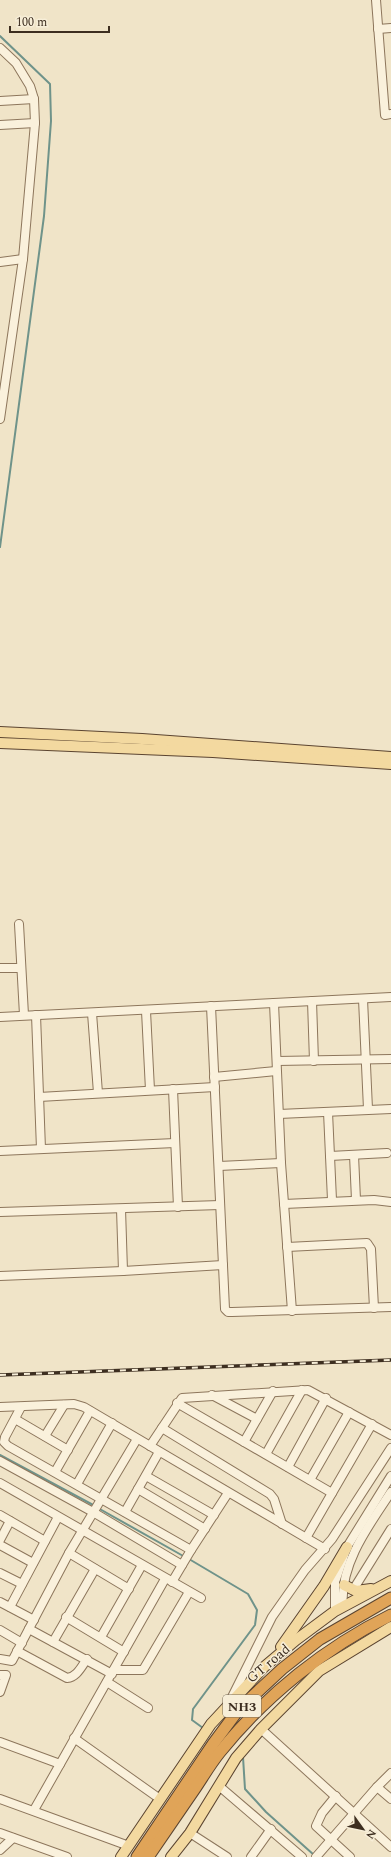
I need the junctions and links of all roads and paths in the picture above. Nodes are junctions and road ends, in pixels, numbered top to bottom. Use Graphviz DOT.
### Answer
graph roads {
  1 [pos="376,0"];
  2 [pos="391,28"];
  3 [pos="378,29"];
  4 [pos="0,48"];
  5 [pos="4,54"];
  6 [pos="34,98"];
  7 [pos="0,101"];
  8 [pos="391,114"];
  9 [pos="35,123"];
  10 [pos="0,125"];
  11 [pos="23,259"];
  12 [pos="0,262"];
  13 [pos="0,419"];
  14 [pos="0,732"];
  15 [pos="0,743"];
  16 [pos="391,757"];
  17 [pos="391,764"];
  18 [pos="19,924"];
  19 [pos="0,968"];
  20 [pos="20,968"];
  21 [pos="391,997"];
  22 [pos="363,999"];
  23 [pos="312,1001"];
  24 [pos="274,1003"];
  25 [pos="211,1006"];
  26 [pos="146,1011"];
  27 [pos="92,1013"];
  28 [pos="24,1015"];
  29 [pos="36,1015"];
  30 [pos="0,1017"];
  31 [pos="391,1059"];
  32 [pos="366,1060"];
  33 [pos="314,1061"];
  34 [pos="276,1062"];
  35 [pos="276,1071"];
  36 [pos="214,1077"];
  37 [pos="215,1087"];
  38 [pos="173,1089"];
  39 [pos="150,1090"];
  40 [pos="98,1093"];
  41 [pos="39,1097"];
  42 [pos="368,1109"];
  43 [pos="391,1109"];
  44 [pos="328,1112"];
  45 [pos="279,1114"];
  46 [pos="175,1144"];
  47 [pos="41,1149"];
  48 [pos="0,1151"];
  49 [pos="387,1153"];
  50 [pos="354,1155"];
  51 [pos="330,1156"];
  52 [pos="281,1163"];
  53 [pos="219,1166"];
  54 [pos="332,1200"];
  55 [pos="356,1200"];
  56 [pos="391,1202"];
  57 [pos="284,1204"];
  58 [pos="220,1205"];
  59 [pos="178,1206"];
  60 [pos="121,1209"];
  61 [pos="0,1212"];
  62 [pos="287,1247"];
  63 [pos="223,1265"];
  64 [pos="123,1271"];
  65 [pos="0,1276"];
  66 [pos="391,1307"];
  67 [pos="374,1308"];
  68 [pos="292,1311"];
  69 [pos="302,1390"];
  70 [pos="273,1392"];
  71 [pos="212,1395"];
  72 [pos="326,1398"];
  73 [pos="177,1403"];
  74 [pos="64,1405"];
  75 [pos="0,1407"];
  76 [pos="21,1407"];
  77 [pos="90,1411"];
  78 [pos="349,1412"];
  79 [pos="15,1419"];
  80 [pos="257,1419"];
  81 [pos="112,1423"];
  82 [pos="372,1424"];
  83 [pos="162,1428"];
  84 [pos="391,1435"];
  85 [pos="45,1436"];
  86 [pos="137,1439"];
  87 [pos="244,1442"];
  88 [pos="150,1446"];
  89 [pos="391,1448"];
  90 [pos="68,1450"];
  91 [pos="159,1452"];
  92 [pos="266,1454"];
  93 [pos="0,1461"];
  94 [pos="288,1468"];
  95 [pos="55,1472"];
  96 [pos="146,1476"];
  97 [pos="391,1476"];
  98 [pos="310,1480"];
  99 [pos="0,1484"];
  100 [pos="77,1484"];
  101 [pos="138,1489"];
  102 [pos="391,1492"];
  103 [pos="228,1493"];
  104 [pos="332,1493"];
  105 [pos="100,1501"];
  106 [pos="94,1512"];
  107 [pos="124,1512"];
  108 [pos="0,1515"];
  109 [pos="214,1515"];
  110 [pos="58,1517"];
  111 [pos="10,1521"];
  112 [pos="282,1524"];
  113 [pos="205,1529"];
  114 [pos="391,1529"];
  115 [pos="83,1530"];
  116 [pos="306,1538"];
  117 [pos="0,1540"];
  118 [pos="45,1541"];
  119 [pos="0,1545"];
  120 [pos="347,1547"];
  121 [pos="325,1549"];
  122 [pos="190,1552"];
  123 [pos="69,1553"];
  124 [pos="34,1563"];
  125 [pos="183,1564"];
  126 [pos="142,1565"];
  127 [pos="95,1569"];
  128 [pos="0,1573"];
  129 [pos="169,1580"];
  130 [pos="391,1582"];
  131 [pos="22,1584"];
  132 [pos="344,1584"];
  133 [pos="129,1588"];
  134 [pos="377,1588"];
  135 [pos="354,1590"];
  136 [pos="189,1592"];
  137 [pos="201,1598"];
  138 [pos="391,1598"];
  139 [pos="0,1602"];
  140 [pos="10,1607"];
  141 [pos="339,1609"];
  142 [pos="391,1615"];
  143 [pos="66,1617"];
  144 [pos="34,1620"];
  145 [pos="391,1627"];
  146 [pos="29,1629"];
  147 [pos="0,1630"];
  148 [pos="101,1637"];
  149 [pos="53,1642"];
  150 [pos="22,1643"];
  151 [pos="17,1651"];
  152 [pos="124,1652"];
  153 [pos="276,1656"];
  154 [pos="0,1659"];
  155 [pos="87,1659"];
  156 [pos="113,1672"];
  157 [pos="0,1675"];
  158 [pos="107,1682"];
  159 [pos="0,1692"];
  160 [pos="230,1702"];
  161 [pos="148,1708"];
  162 [pos="261,1729"];
  163 [pos="74,1738"];
  164 [pos="0,1742"];
  165 [pos="60,1764"];
  166 [pos="391,1774"];
  167 [pos="219,1786"];
  168 [pos="377,1787"];
  169 [pos="336,1796"];
  170 [pos="0,1799"];
  171 [pos="160,1799"];
  172 [pos="391,1799"];
  173 [pos="34,1810"];
  174 [pos="355,1813"];
  175 [pos="271,1829"];
  176 [pos="190,1832"];
  177 [pos="0,1833"];
  178 [pos="13,1838"];
  179 [pos="331,1840"];
  180 [pos="129,1846"];
  181 [pos="391,1847"];
  182 [pos="0,1850"];
  183 [pos="67,1857"];
  184 [pos="121,1857"];
  185 [pos="137,1857"];
  186 [pos="148,1857"];
  187 [pos="171,1857"];
  188 [pos="227,1857"];
  189 [pos="251,1857"];
  190 [pos="302,1857"];
  191 [pos="316,1857"];
  192 [pos="350,1857"];
  1 -- 3 [label="street"];
  2 -- 3 [label="street"];
  3 -- 8 [label="street"];
  4 -- 5 [label="street"];
  5 -- 6 [label="street"];
  6 -- 7 [label="street"];
  6 -- 9 [label="street"];
  9 -- 10 [label="street"];
  9 -- 11 [label="street"];
  11 -- 12 [label="street"];
  11 -- 13 [label="street"];
  14 -- 16 [label="main road"];
  15 -- 17 [label="main road"];
  18 -- 20 [label="street"];
  19 -- 20 [label="street"];
  20 -- 28 [label="street"];
  21 -- 22 [label="street"];
  22 -- 23 [label="street"];
  22 -- 32 [label="street"];
  23 -- 24 [label="street"];
  23 -- 33 [label="street"];
  24 -- 25 [label="street"];
  24 -- 34 [label="street"];
  25 -- 26 [label="street"];
  25 -- 36 [label="street"];
  26 -- 27 [label="street"];
  26 -- 39 [label="street"];
  27 -- 29 [label="street"];
  27 -- 40 [label="street"];
  28 -- 29 [label="street"];
  28 -- 30 [label="street"];
  29 -- 41 [label="street"];
  31 -- 32 [label="street"];
  32 -- 33 [label="street"];
  32 -- 42 [label="street"];
  33 -- 34 [label="street"];
  34 -- 35 [label="street"];
  35 -- 36 [label="street"];
  35 -- 45 [label="street"];
  36 -- 37 [label="street"];
  37 -- 38 [label="street"];
  37 -- 53 [label="street"];
  38 -- 39 [label="street"];
  38 -- 46 [label="street"];
  39 -- 40 [label="street"];
  40 -- 41 [label="street"];
  41 -- 47 [label="street"];
  42 -- 43 [label="street"];
  42 -- 44 [label="street"];
  44 -- 45 [label="street"];
  44 -- 51 [label="street"];
  45 -- 52 [label="street"];
  46 -- 47 [label="street"];
  46 -- 59 [label="street"];
  47 -- 48 [label="street"];
  49 -- 50 [label="street"];
  50 -- 51 [label="street"];
  50 -- 55 [label="street"];
  51 -- 54 [label="street"];
  52 -- 53 [label="street"];
  52 -- 57 [label="street"];
  53 -- 58 [label="street"];
  54 -- 55 [label="street"];
  54 -- 57 [label="street"];
  55 -- 56 [label="street"];
  57 -- 62 [label="street"];
  58 -- 59 [label="street"];
  58 -- 63 [label="street"];
  59 -- 60 [label="street"];
  60 -- 61 [label="street"];
  60 -- 64 [label="street"];
  62 -- 67 [label="street"];
  62 -- 68 [label="street"];
  63 -- 64 [label="street"];
  63 -- 68 [label="street"];
  64 -- 65 [label="street"];
  66 -- 67 [label="street"];
  67 -- 68 [label="street"];
  69 -- 70 [label="street"];
  69 -- 72 [label="street"];
  69 -- 92 [label="street"];
  70 -- 71 [label="street"];
  70 -- 80 [label="street"];
  71 -- 73 [label="street"];
  71 -- 80 [label="street"];
  72 -- 78 [label="street"];
  72 -- 94 [label="street"];
  73 -- 83 [label="street"];
  73 -- 87 [label="street"];
  74 -- 76 [label="street"];
  74 -- 77 [label="street"];
  74 -- 85 [label="street"];
  75 -- 76 [label="street"];
  76 -- 79 [label="street"];
  77 -- 81 [label="street"];
  77 -- 90 [label="street"];
  78 -- 82 [label="street"];
  78 -- 98 [label="street"];
  79 -- 85 [label="street"];
  79 -- 95 [label="street"];
  80 -- 87 [label="street"];
  81 -- 86 [label="street"];
  81 -- 100 [label="street"];
  82 -- 84 [label="street"];
  82 -- 104 [label="street"];
  83 -- 88 [label="street"];
  83 -- 112 [label="street"];
  85 -- 90 [label="street"];
  86 -- 88 [label="street"];
  86 -- 105 [label="street"];
  87 -- 92 [label="street"];
  88 -- 91 [label="street"];
  89 -- 121 [label="street"];
  90 -- 95 [label="street"];
  91 -- 96 [label="street"];
  91 -- 103 [label="street"];
  92 -- 94 [label="street"];
  93 -- 106 [label="street"];
  94 -- 98 [label="street"];
  95 -- 100 [label="street"];
  96 -- 101 [label="street"];
  96 -- 109 [label="street"];
  97 -- 120 [label="street"];
  98 -- 104 [label="street"];
  99 -- 110 [label="street"];
  100 -- 105 [label="street"];
  101 -- 107 [label="street"];
  101 -- 113 [label="street"];
  102 -- 132 [label="street"];
  103 -- 109 [label="street"];
  103 -- 112 [label="street"];
  104 -- 116 [label="street"];
  105 -- 106 [label="street"];
  105 -- 107 [label="street"];
  106 -- 115 [label="street"];
  106 -- 125 [label="street"];
  107 -- 122 [label="street"];
  108 -- 111 [label="street"];
  109 -- 113 [label="street"];
  110 -- 115 [label="street"];
  110 -- 118 [label="street"];
  111 -- 117 [label="street"];
  111 -- 118 [label="street"];
  112 -- 116 [label="street"];
  113 -- 122 [label="street"];
  114 -- 135 [label="street"];
  115 -- 123 [label="street"];
  115 -- 126 [label="street"];
  116 -- 121 [label="street"];
  118 -- 124 [label="street"];
  119 -- 124 [label="street"];
  120 -- 141 [label="street"];
  120 -- 153 [label="main road"];
  121 -- 160 [label="street"];
  122 -- 125 [label="street"];
  123 -- 127 [label="street"];
  123 -- 144 [label="street"];
  124 -- 131 [label="street"];
  125 -- 129 [label="street"];
  126 -- 129 [label="street"];
  126 -- 133 [label="street"];
  127 -- 133 [label="street"];
  127 -- 143 [label="street"];
  128 -- 131 [label="street"];
  129 -- 136 [label="street"];
  129 -- 152 [label="street"];
  130 -- 134 [label="main road"];
  131 -- 140 [label="street"];
  132 -- 135 [label="main road"];
  132 -- 141 [label="street"];
  133 -- 148 [label="street"];
  134 -- 135 [label="main road"];
  134 -- 141 [label="main road"];
  136 -- 137 [label="street"];
  136 -- 156 [label="street"];
  138 -- 185 [label="highway, GT road / NH3"];
  139 -- 140 [label="street"];
  140 -- 144 [label="street"];
  141 -- 153 [label="main road"];
  142 -- 186 [label="highway, GT road / NH3"];
  143 -- 148 [label="street"];
  143 -- 149 [label="street"];
  144 -- 146 [label="street"];
  145 -- 162 [label="main road"];
  146 -- 149 [label="street"];
  146 -- 150 [label="street"];
  147 -- 150 [label="street"];
  148 -- 152 [label="street"];
  149 -- 155 [label="street"];
  150 -- 151 [label="street"];
  151 -- 154 [label="street"];
  151 -- 155 [label="street"];
  152 -- 156 [label="street"];
  153 -- 160 [label="main road"];
  155 -- 156 [label="street"];
  156 -- 158 [label="street"];
  157 -- 159 [label="street"];
  158 -- 161 [label="street"];
  158 -- 163 [label="street"];
  160 -- 171 [label="main road"];
  162 -- 167 [label="main road"];
  162 -- 169 [label="street"];
  163 -- 165 [label="street"];
  163 -- 171 [label="street"];
  164 -- 165 [label="street"];
  165 -- 173 [label="street"];
  166 -- 168 [label="street"];
  167 -- 175 [label="street"];
  167 -- 176 [label="main road"];
  168 -- 172 [label="street"];
  168 -- 174 [label="street"];
  169 -- 174 [label="street"];
  169 -- 179 [label="street"];
  170 -- 173 [label="street"];
  171 -- 180 [label="main road"];
  173 -- 180 [label="street"];
  174 -- 179 [label="street"];
  174 -- 181 [label="street"];
  175 -- 189 [label="street"];
  175 -- 190 [label="street"];
  176 -- 187 [label="main road"];
  176 -- 188 [label="street"];
  177 -- 178 [label="street"];
  178 -- 182 [label="street"];
  178 -- 183 [label="street"];
  179 -- 191 [label="street"];
  179 -- 192 [label="street"];
  180 -- 184 [label="main road"];
}
